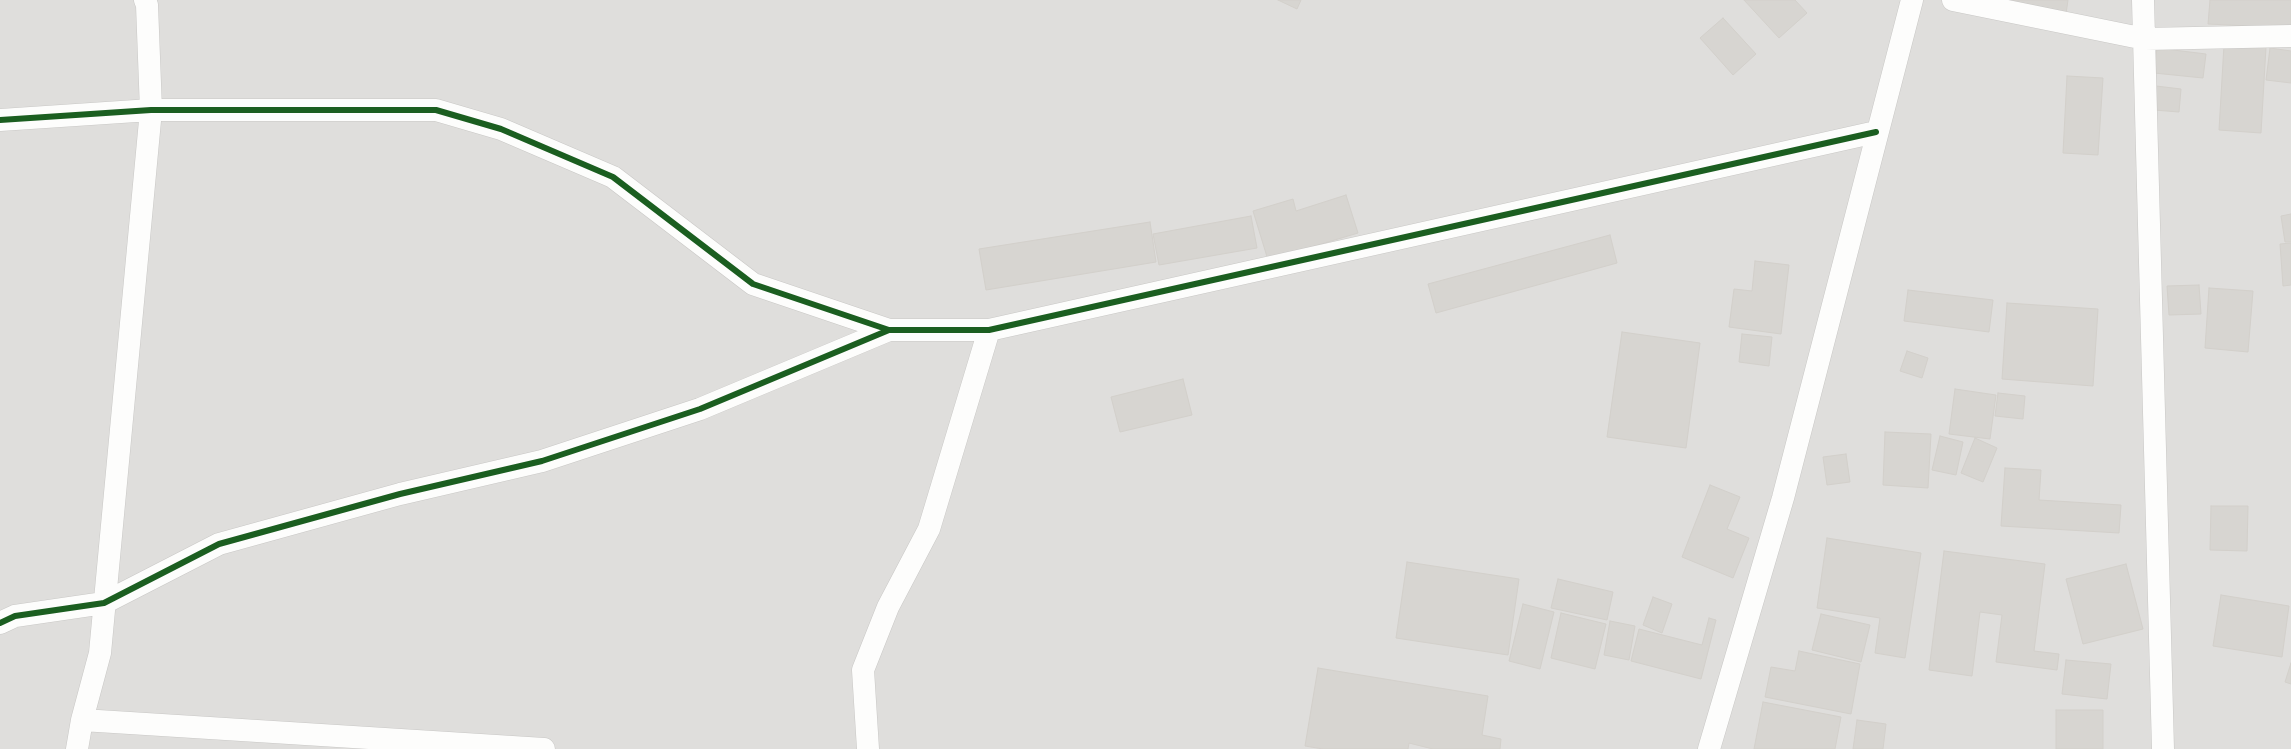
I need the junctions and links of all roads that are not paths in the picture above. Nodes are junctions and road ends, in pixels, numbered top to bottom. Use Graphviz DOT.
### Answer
graph roads {
  1 [pos="145,0"];
  2 [pos="1912,0"];
  3 [pos="1953,0"];
  4 [pos="2143,0"];
  5 [pos="2291,36"];
  6 [pos="2144,39"];
  7 [pos="151,110"];
  8 [pos="0,120"];
  9 [pos="1876,132"];
  10 [pos="889,330"];
  11 [pos="989,330"];
  12 [pos="104,603"];
  13 [pos="0,623"];
  14 [pos="82,720"];
  15 [pos="77,749"];
  16 [pos="544,749"];
  17 [pos="868,749"];
  18 [pos="1709,749"];
  19 [pos="2163,749"];
  1 -- 7 [label="street"];
  2 -- 9 [label="street"];
  3 -- 6 [label="street"];
  4 -- 6 [label="street"];
  5 -- 6 [label="street"];
  6 -- 19 [label="street"];
  7 -- 8 [label="street"];
  7 -- 10 [label="street"];
  7 -- 12 [label="street"];
  9 -- 11 [label="street"];
  9 -- 18 [label="street"];
  10 -- 11 [label="street"];
  10 -- 12 [label="street"];
  11 -- 17 [label="street"];
  12 -- 13 [label="street"];
  12 -- 14 [label="street"];
  14 -- 15 [label="street"];
  14 -- 16 [label="street"];
}
